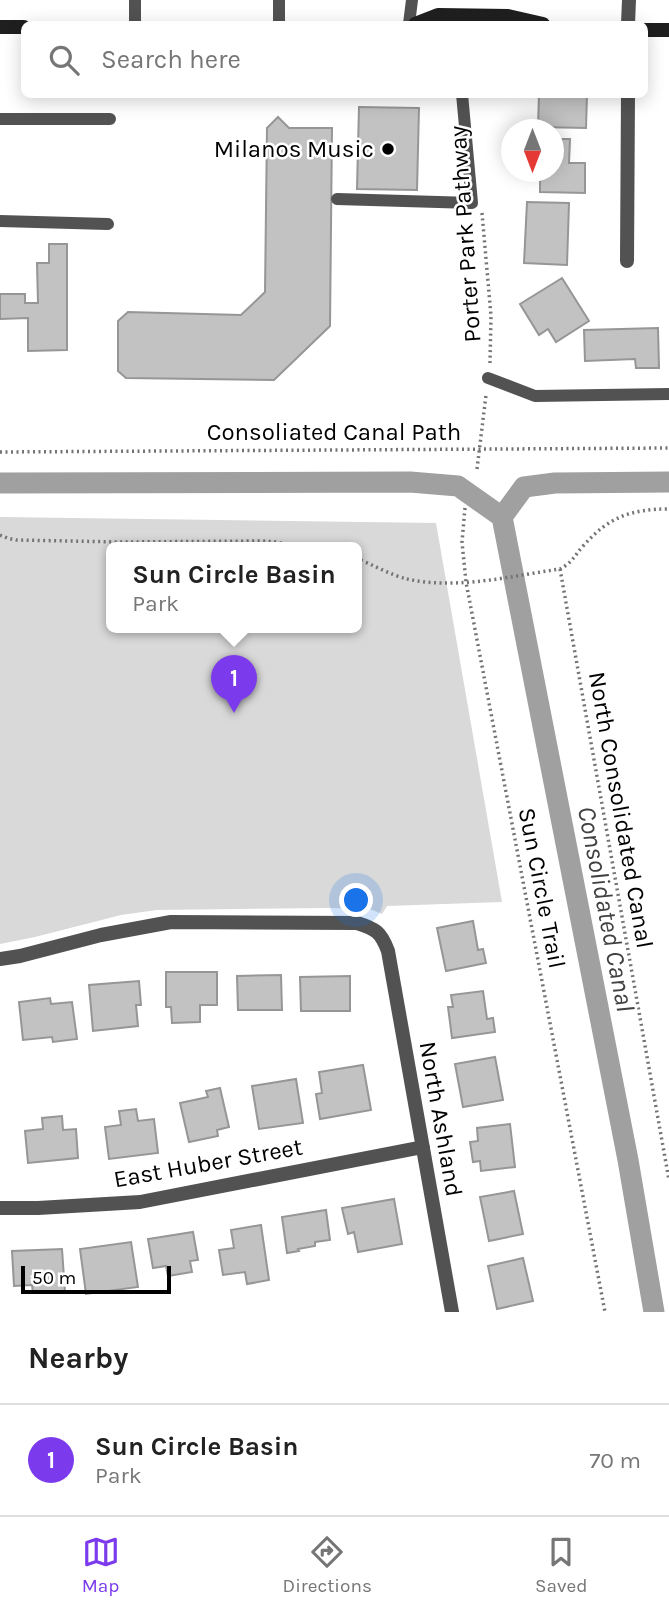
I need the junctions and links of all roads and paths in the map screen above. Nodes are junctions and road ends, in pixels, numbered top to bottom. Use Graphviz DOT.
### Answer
graph roads {
  1 [pos="135,0"];
  2 [pos="279,0"];
  3 [pos="412,0"];
  4 [pos="629,0"];
  5 [pos="135,21"];
  6 [pos="279,21"];
  7 [pos="409,21"];
  8 [pos="423,21"];
  9 [pos="529,21"];
  10 [pos="628,21"];
  11 [pos="0,27"];
  12 [pos="21,27"];
  13 [pos="648,30"];
  14 [pos="669,30"];
  15 [pos="462,98"];
  16 [pos="628,98"];
  17 [pos="0,119"];
  18 [pos="110,119"];
  19 [pos="337,199"];
  20 [pos="481,208"];
  21 [pos="0,221"];
  22 [pos="108,224"];
  23 [pos="627,261"];
  24 [pos="488,378"];
  25 [pos="669,394"];
  26 [pos="480,448"];
  27 [pos="669,448"];
  28 [pos="0,453"];
  29 [pos="477,469"];
  30 [pos="465,508"];
  31 [pos="669,509"];
  32 [pos="0,535"];
  33 [pos="121,542"];
  34 [pos="121,542"];
  35 [pos="277,542"];
  36 [pos="362,561"];
  37 [pos="561,569"];
  38 [pos="466,582"];
  39 [pos="0,960"];
  40 [pos="423,1147"];
  41 [pos="669,1180"];
  42 [pos="0,1208"];
  43 [pos="452,1312"];
  44 [pos="605,1312"];
  1 -- 5 [label="lane"];
  2 -- 6 [label="lane"];
  3 -- 7 [label="lane"];
  4 -- 10 [label="street"];
  8 -- 9 [label="main road"];
  11 -- 12 [label="main road"];
  13 -- 14 [label="main road"];
  15 -- 19 [label="lane"];
  16 -- 23 [label="street"];
  17 -- 18 [label="lane"];
  20 -- 24 [label="path, Porter Park Pathway"];
  21 -- 22 [label="lane"];
  24 -- 25 [label="lane"];
  24 -- 26 [label="path, Porter Park Pathway"];
  26 -- 27 [label="path, Consoliated Canal Path"];
  26 -- 28 [label="path, Consoliated Canal Path"];
  26 -- 29 [label="path, Porter Park Pathway"];
  30 -- 38 [label="path"];
  31 -- 37 [label="path"];
  32 -- 33 [label="path"];
  34 -- 35 [label="path"];
  36 -- 38 [label="path"];
  37 -- 38 [label="path"];
  37 -- 41 [label="path, North Consolidated Canal"];
  38 -- 44 [label="path, Sun Circle Trail"];
  39 -- 40 [label="street, North Ashland"];
  40 -- 42 [label="street, East Huber Street"];
  40 -- 43 [label="street, North Ashland"];
}
